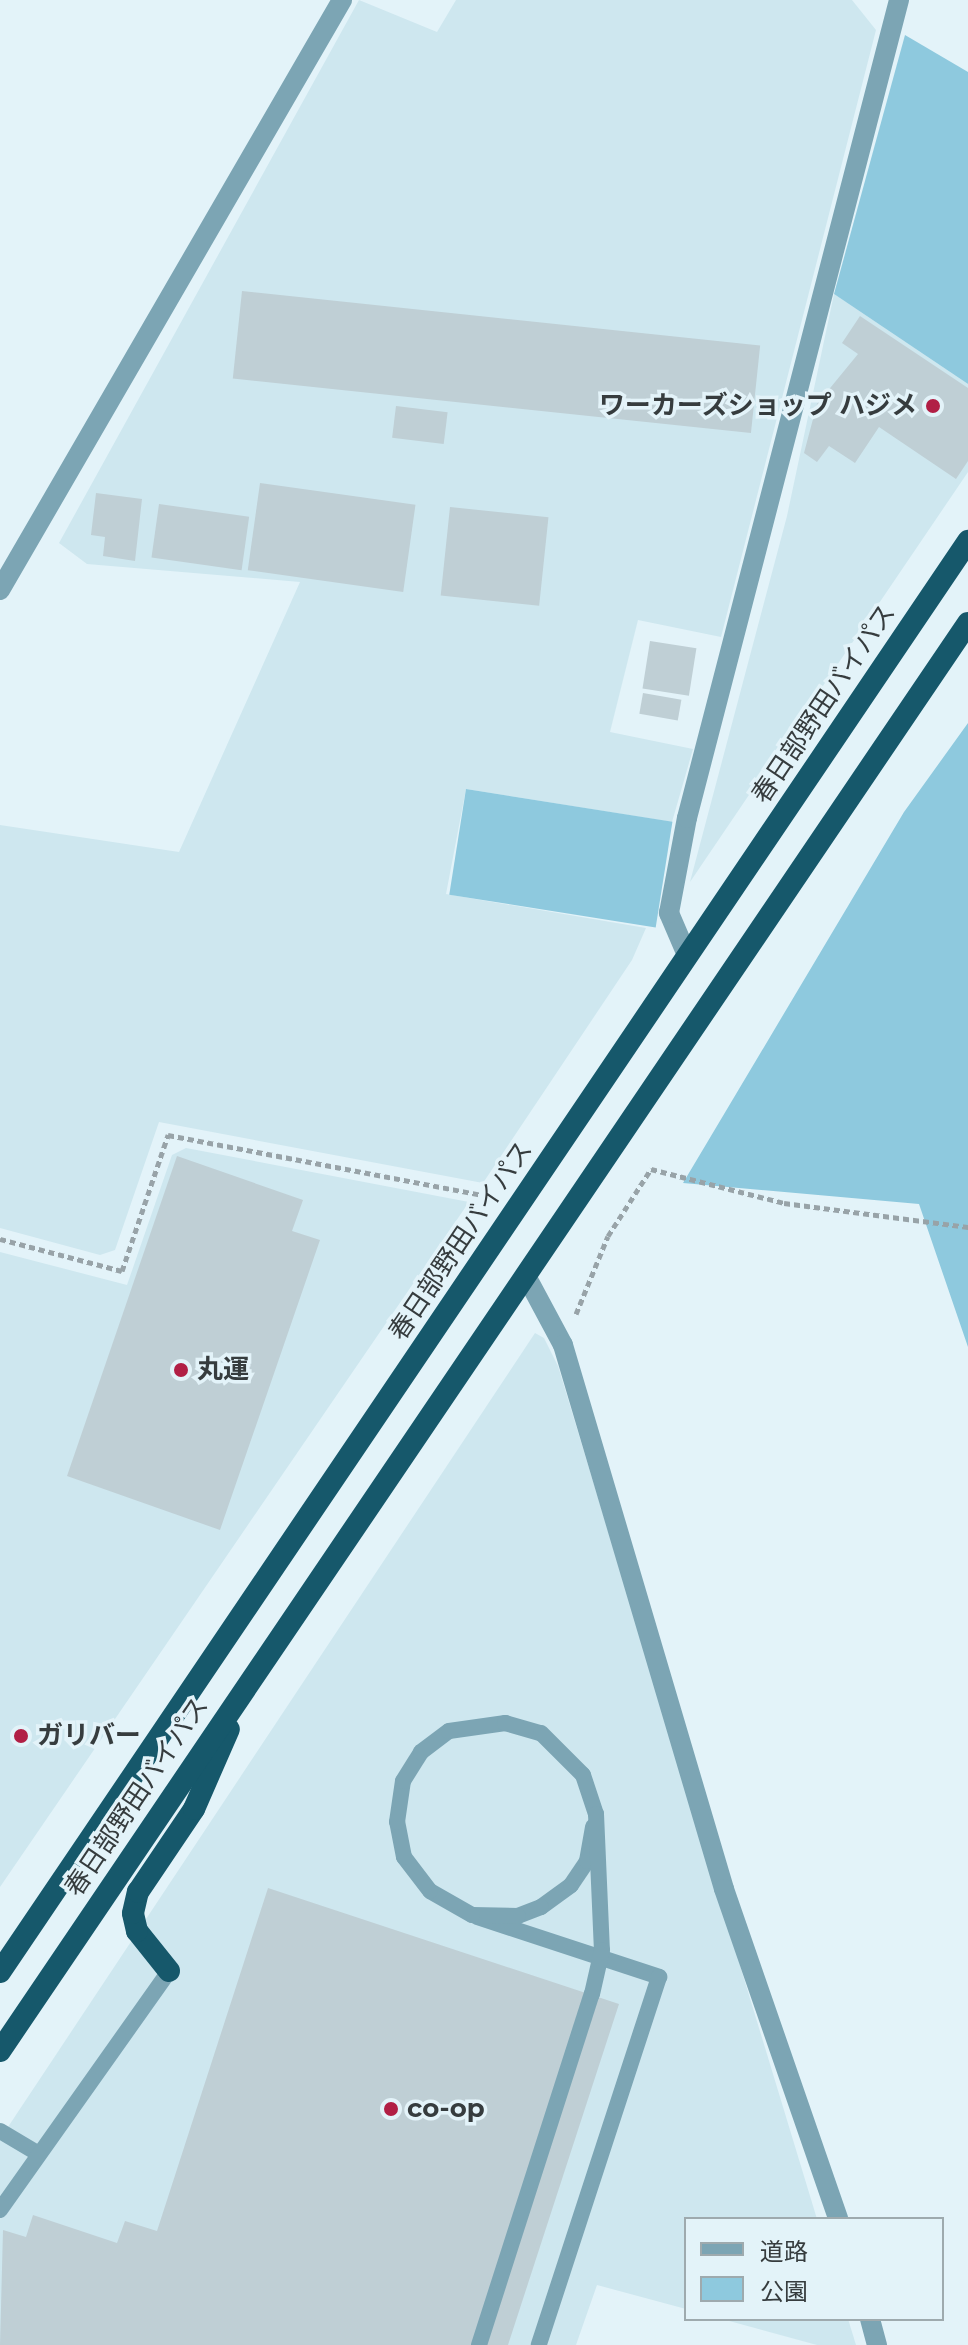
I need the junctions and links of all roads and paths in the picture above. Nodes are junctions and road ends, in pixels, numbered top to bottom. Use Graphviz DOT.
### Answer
graph roads {
  1 [pos="342,0"];
  2 [pos="899,0"];
  3 [pos="968,541"];
  4 [pos="0,590"];
  5 [pos="968,623"];
  6 [pos="687,955"];
  7 [pos="520,1202"];
  8 [pos="968,1227"];
  9 [pos="0,1239"];
  10 [pos="526,1276"];
  11 [pos="563,1345"];
  12 [pos="250,1680"];
  13 [pos="596,1814"];
  14 [pos="472,1915"];
  15 [pos="169,1971"];
  16 [pos="0,1972"];
  17 [pos="0,2051"];
  18 [pos="0,2131"];
  19 [pos="37,2153"];
  20 [pos="0,2210"];
  21 [pos="837,2217"];
  22 [pos="871,2321"];
  23 [pos="479,2345"];
  24 [pos="539,2345"];
  25 [pos="877,2345"];
  1 -- 4 [label="street"];
  2 -- 6 [label="street"];
  3 -- 6 [label="highway, 春日部野田バイパス"];
  5 -- 10 [label="highway, 春日部野田バイパス"];
  6 -- 7 [label="highway, 春日部野田バイパス"];
  7 -- 9 [label="path"];
  7 -- 16 [label="highway, 春日部野田バイパス"];
  8 -- 11 [label="path"];
  10 -- 11 [label="street"];
  10 -- 12 [label="highway, 春日部野田バイパス"];
  11 -- 21 [label="street"];
  12 -- 15 [label="highway"];
  12 -- 17 [label="highway, 春日部野田バイパス"];
  13 -- 14 [label="lane, bridge"];
  13 -- 14 [label="lane, bridge"];
  13 -- 23 [label="lane, bridge"];
  14 -- 24 [label="lane"];
  15 -- 19 [label="lane"];
  18 -- 19 [label="lane"];
  19 -- 20 [label="lane"];
  22 -- 25 [label="street"];
}
